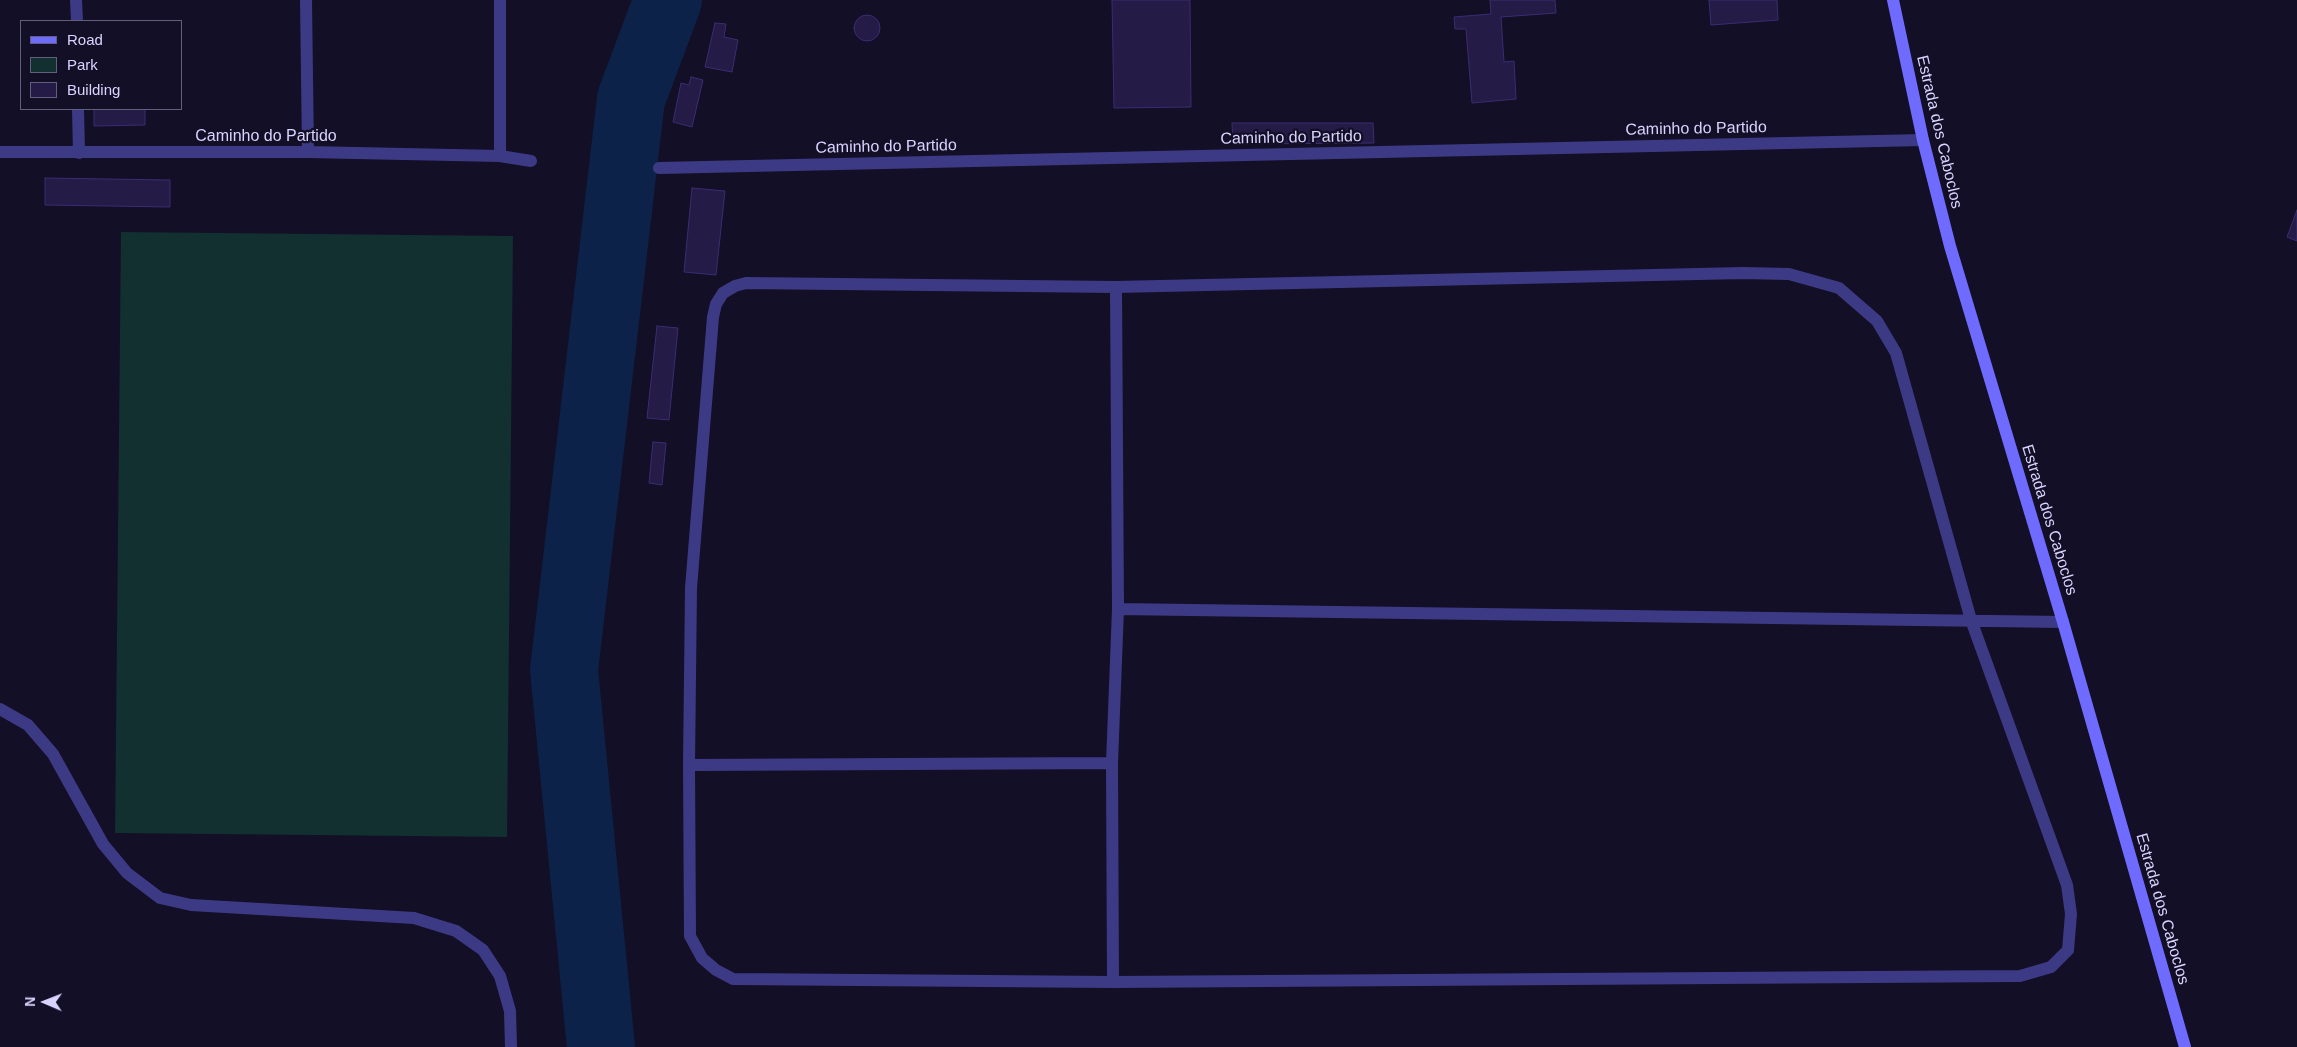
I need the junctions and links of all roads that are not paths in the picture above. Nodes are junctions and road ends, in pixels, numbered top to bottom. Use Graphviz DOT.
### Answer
graph roads {
  1 [pos="76,0"];
  2 [pos="306,0"];
  3 [pos="500,0"];
  4 [pos="1893,0"];
  5 [pos="77,20"];
  6 [pos="78,110"];
  7 [pos="1923,140"];
  8 [pos="0,152"];
  9 [pos="308,152"];
  10 [pos="79,153"];
  11 [pos="500,156"];
  12 [pos="531,162"];
  13 [pos="659,168"];
  14 [pos="1116,287"];
  15 [pos="1118,609"];
  16 [pos="1971,620"];
  17 [pos="2063,622"];
  18 [pos="0,709"];
  19 [pos="1112,764"];
  20 [pos="689,765"];
  21 [pos="1113,982"];
  22 [pos="511,1047"];
  23 [pos="2185,1047"];
  1 -- 5 [label="street"];
  2 -- 9 [label="street"];
  3 -- 11 [label="street"];
  4 -- 7 [label="street, Estrada dos Caboclos"];
  6 -- 10 [label="street"];
  7 -- 13 [label="street, Caminho do Partido"];
  7 -- 17 [label="street, Estrada dos Caboclos"];
  8 -- 10 [label="street, Caminho do Partido"];
  9 -- 10 [label="street, Caminho do Partido"];
  9 -- 11 [label="street, Caminho do Partido"];
  11 -- 12 [label="street, Caminho do Partido"];
  14 -- 15 [label="street"];
  14 -- 16 [label="street"];
  14 -- 20 [label="street"];
  15 -- 16 [label="street"];
  15 -- 19 [label="street"];
  16 -- 17 [label="street"];
  16 -- 21 [label="street"];
  17 -- 23 [label="street, Estrada dos Caboclos"];
  18 -- 22 [label="street"];
  19 -- 20 [label="street"];
  19 -- 21 [label="street"];
  20 -- 21 [label="street"];
}
